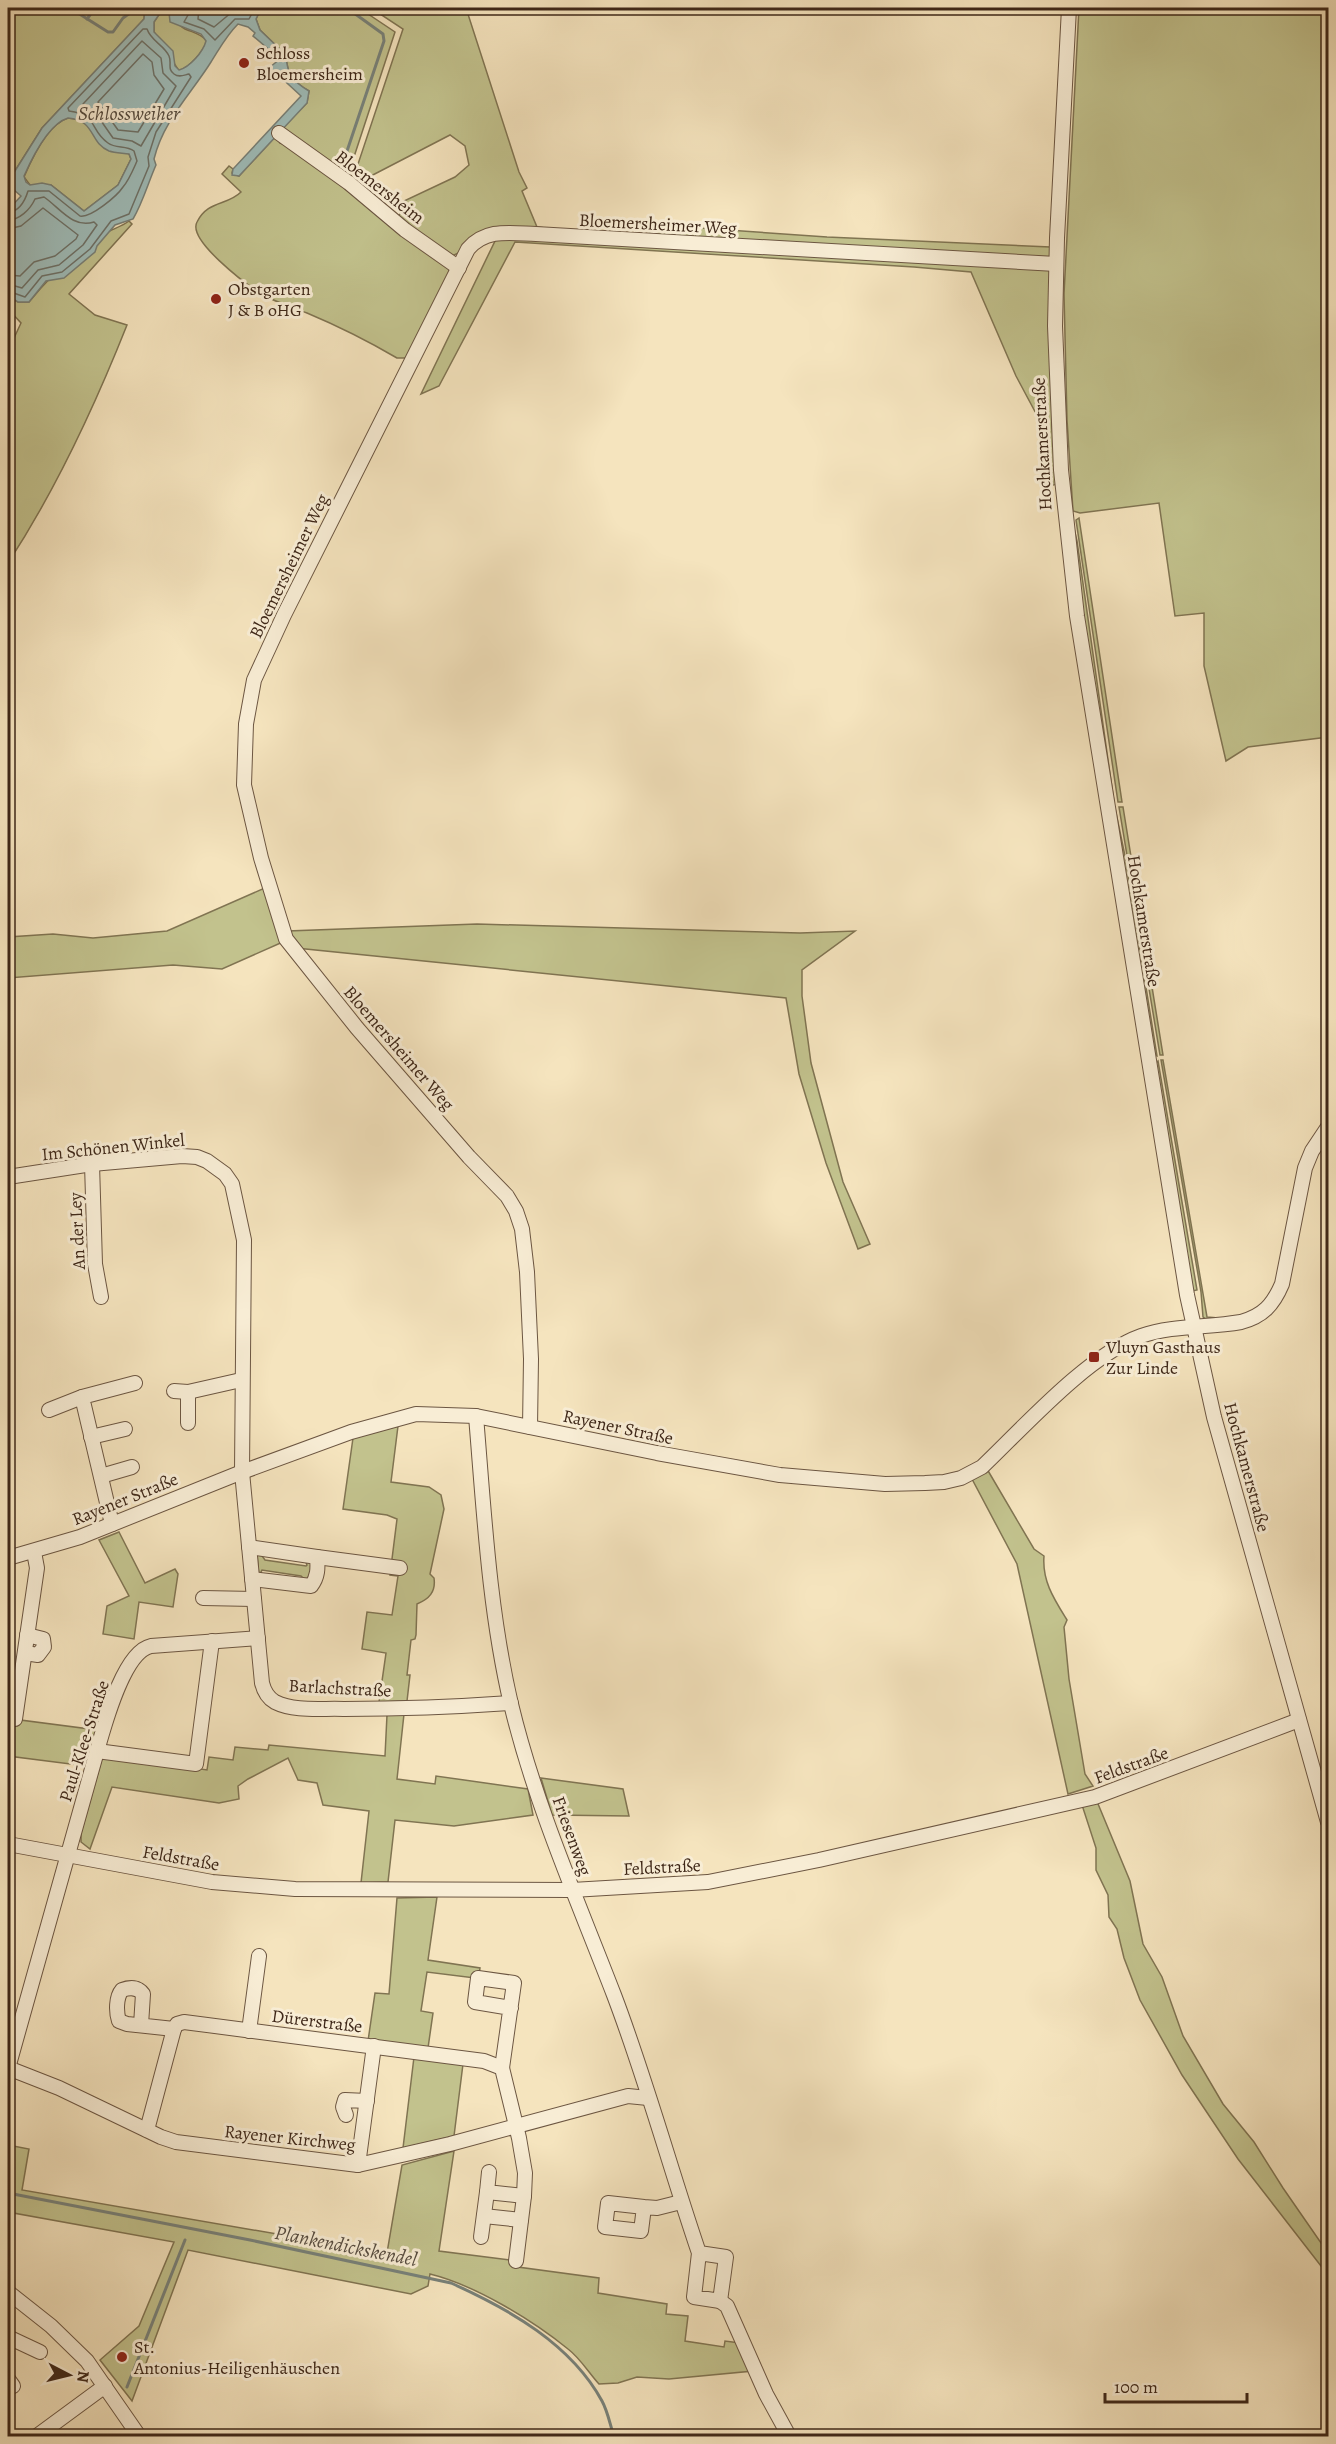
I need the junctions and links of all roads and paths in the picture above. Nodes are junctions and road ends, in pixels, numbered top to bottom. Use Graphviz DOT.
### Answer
graph roads {
  1 [pos="1069,8"];
  2 [pos="279,133"];
  3 [pos="1056,264"];
  4 [pos="459,268"];
  5 [pos="1329,1127"];
  6 [pos="92,1164"];
  7 [pos="8,1177"];
  8 [pos="101,1297"];
  9 [pos="1194,1326"];
  10 [pos="241,1380"];
  11 [pos="135,1383"];
  12 [pos="174,1391"];
  13 [pos="188,1392"];
  14 [pos="82,1397"];
  15 [pos="49,1410"];
  16 [pos="476,1416"];
  17 [pos="188,1424"];
  18 [pos="530,1427"];
  19 [pos="125,1429"];
  20 [pos="91,1437"];
  21 [pos="132,1467"];
  22 [pos="242,1472"];
  23 [pos="101,1476"];
  24 [pos="112,1524"];
  25 [pos="249,1547"];
  26 [pos="34,1552"];
  27 [pos="317,1557"];
  28 [pos="8,1558"];
  29 [pos="400,1568"];
  30 [pos="252,1579"];
  31 [pos="203,1598"];
  32 [pos="254,1599"];
  33 [pos="258,1638"];
  34 [pos="212,1641"];
  35 [pos="511,1703"];
  36 [pos="15,1719"];
  37 [pos="1299,1720"];
  38 [pos="97,1751"];
  39 [pos="1329,1822"];
  40 [pos="8,1844"];
  41 [pos="68,1857"];
  42 [pos="572,1890"];
  43 [pos="259,1956"];
  44 [pos="510,2008"];
  45 [pos="141,2025"];
  46 [pos="174,2029"];
  47 [pos="249,2031"];
  48 [pos="375,2046"];
  49 [pos="8,2068"];
  50 [pos="501,2068"];
  51 [pos="648,2098"];
  52 [pos="367,2101"];
  53 [pos="346,2115"];
  54 [pos="516,2127"];
  55 [pos="147,2130"];
  56 [pos="358,2166"];
  57 [pos="489,2172"];
  58 [pos="487,2192"];
  59 [pos="524,2196"];
  60 [pos="681,2202"];
  61 [pos="644,2207"];
  62 [pos="484,2216"];
  63 [pos="521,2220"];
  64 [pos="481,2237"];
  65 [pos="699,2253"];
  66 [pos="516,2261"];
  67 [pos="8,2292"];
  68 [pos="720,2301"];
  69 [pos="8,2337"];
  70 [pos="40,2352"];
  71 [pos="105,2386"];
  72 [pos="37,2436"];
  73 [pos="139,2436"];
  74 [pos="789,2436"];
  1 -- 3 [label="street, Hochkamerstraße"];
  2 -- 4 [label="street, Bloemersheim"];
  3 -- 4 [label="street, Bloemersheimer Weg"];
  3 -- 9 [label="street, Hochkamerstraße"];
  4 -- 18 [label="street, Bloemersheimer Weg"];
  5 -- 9 [label="street, Rayener Straße"];
  6 -- 7 [label="street, Im Schönen Winkel"];
  6 -- 8 [label="street, An der Ley"];
  6 -- 10 [label="street, Im Schönen Winkel"];
  9 -- 18 [label="street, Rayener Straße"];
  9 -- 37 [label="street, Hochkamerstraße"];
  10 -- 13 [label="street"];
  10 -- 22 [label="street, Im Schönen Winkel"];
  11 -- 14 [label="street"];
  12 -- 13 [label="street"];
  13 -- 17 [label="street"];
  14 -- 15 [label="street"];
  14 -- 20 [label="street"];
  16 -- 18 [label="street, Rayener Straße"];
  16 -- 22 [label="street, Rayener Straße"];
  16 -- 35 [label="street, Friesenweg"];
  19 -- 20 [label="street"];
  20 -- 23 [label="street"];
  21 -- 23 [label="street"];
  22 -- 24 [label="street, Rayener Straße"];
  22 -- 25 [label="street, Barlachstraße"];
  23 -- 24 [label="street"];
  24 -- 26 [label="street, Rayener Straße"];
  25 -- 27 [label="street"];
  25 -- 30 [label="street, Barlachstraße"];
  26 -- 28 [label="street, Rayener Straße"];
  26 -- 36 [label="street"];
  27 -- 29 [label="street"];
  27 -- 30 [label="street"];
  30 -- 32 [label="street, Barlachstraße"];
  31 -- 32 [label="street"];
  32 -- 33 [label="street, Barlachstraße"];
  33 -- 34 [label="street, Paul-Klee-Straße"];
  33 -- 35 [label="street, Barlachstraße"];
  34 -- 38 [label="street, Paul-Klee-Straße"];
  34 -- 38 [label="street"];
  35 -- 42 [label="street, Friesenweg"];
  37 -- 39 [label="street, Hochkamerstraße"];
  37 -- 42 [label="street, Feldstraße"];
  38 -- 41 [label="street, Paul-Klee-Straße"];
  40 -- 41 [label="street, Feldstraße"];
  41 -- 42 [label="street, Feldstraße"];
  41 -- 49 [label="street, Paul-Klee-Straße"];
  42 -- 51 [label="street, Friesenweg"];
  43 -- 47 [label="street"];
  44 -- 50 [label="street"];
  45 -- 46 [label="street, Dürerstraße"];
  46 -- 47 [label="street, Dürerstraße"];
  46 -- 55 [label="street"];
  47 -- 48 [label="street, Dürerstraße"];
  48 -- 50 [label="street, Dürerstraße"];
  48 -- 52 [label="street"];
  49 -- 55 [label="street, Rayener Kirchweg"];
  50 -- 54 [label="street"];
  51 -- 54 [label="street, Rayener Kirchweg"];
  51 -- 60 [label="street, Friesenweg"];
  52 -- 53 [label="street"];
  52 -- 56 [label="street"];
  54 -- 56 [label="street, Rayener Kirchweg"];
  54 -- 59 [label="street"];
  55 -- 56 [label="street, Rayener Kirchweg"];
  57 -- 58 [label="street"];
  58 -- 59 [label="street"];
  58 -- 62 [label="street"];
  59 -- 63 [label="street"];
  60 -- 61 [label="street"];
  60 -- 65 [label="street, Friesenweg"];
  62 -- 63 [label="street"];
  62 -- 64 [label="street"];
  63 -- 66 [label="street"];
  65 -- 68 [label="street, Friesenweg"];
  65 -- 68 [label="street"];
  67 -- 71 [label="street"];
  68 -- 74 [label="street"];
  69 -- 70 [label="street"];
  71 -- 72 [label="street"];
  71 -- 73 [label="street"];
}
